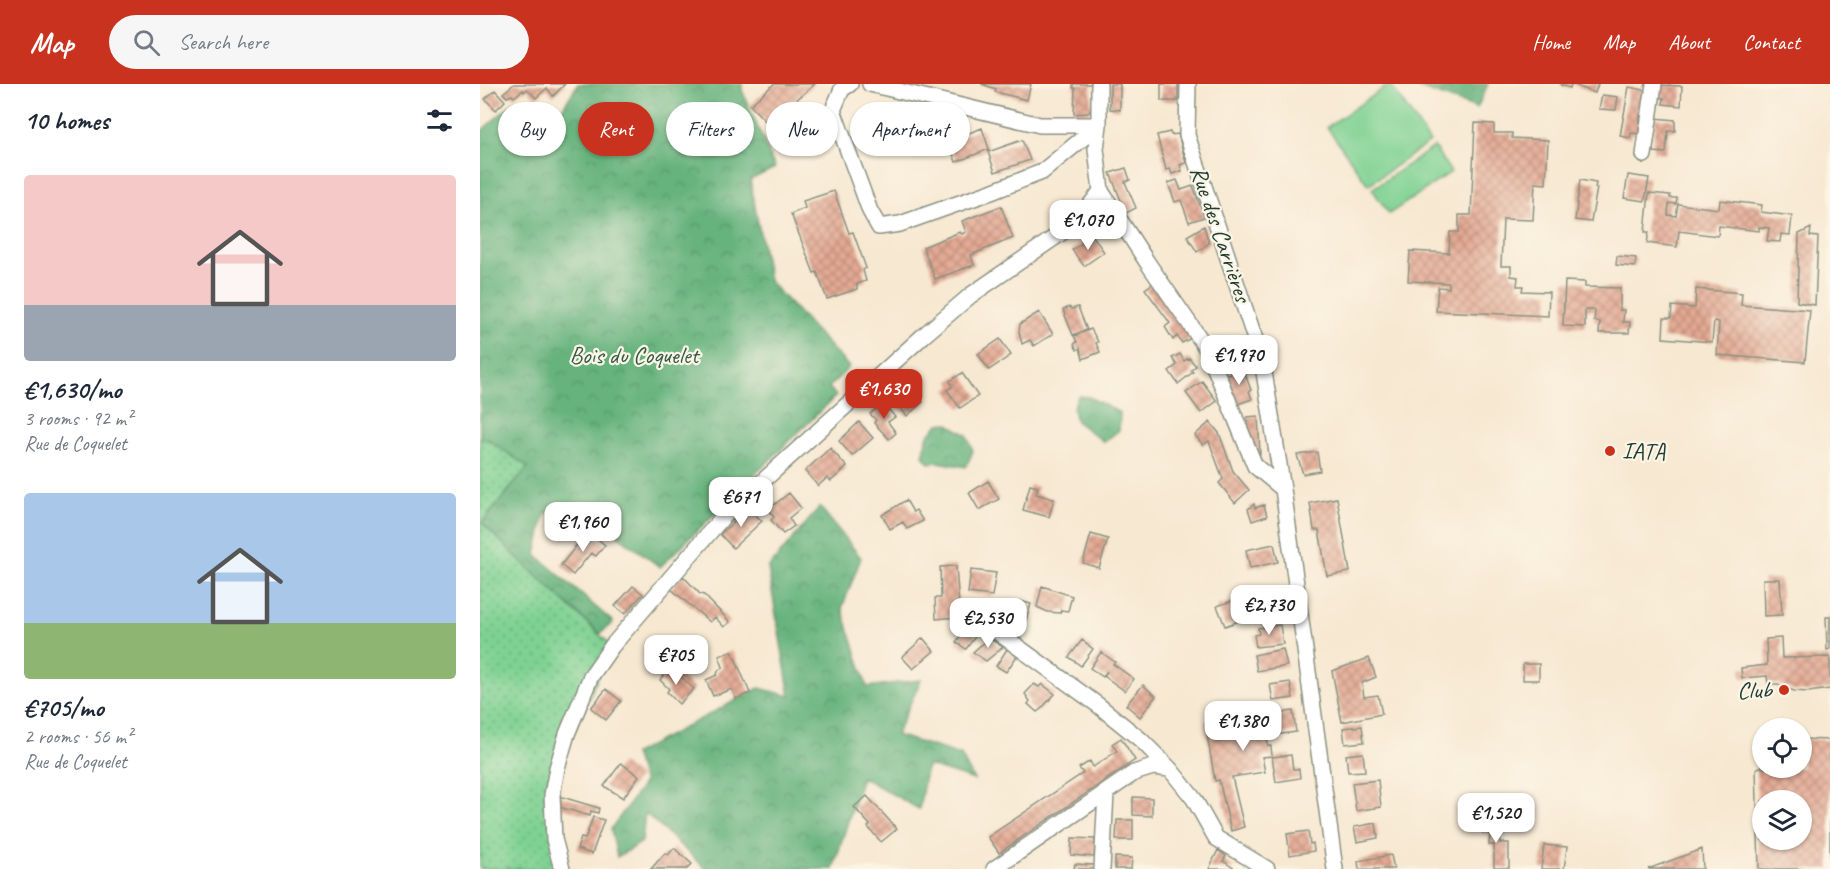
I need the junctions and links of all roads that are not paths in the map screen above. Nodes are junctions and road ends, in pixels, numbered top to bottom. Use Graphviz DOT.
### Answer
graph roads {
  1 [pos="850,84"];
  2 [pos="870,84"];
  3 [pos="1099,84"];
  4 [pos="1188,84"];
  5 [pos="1654,84"];
  6 [pos="1099,125"];
  7 [pos="1644,155"];
  8 [pos="1101,191"];
  9 [pos="1283,489"];
  10 [pos="974,615"];
  11 [pos="1170,769"];
  12 [pos="1106,793"];
  13 [pos="562,869"];
  14 [pos="994,869"];
  15 [pos="1102,869"];
  16 [pos="1267,869"];
  17 [pos="1335,869"];
  1 -- 6 [label="street"];
  2 -- 6 [label="street"];
  3 -- 6 [label="street"];
  4 -- 9 [label="street, Rue des Carrières"];
  5 -- 7 [label="street"];
  6 -- 8 [label="street"];
  8 -- 9 [label="street"];
  8 -- 13 [label="street"];
  9 -- 17 [label="street, Rue des Carrières"];
  10 -- 11 [label="street"];
  11 -- 12 [label="street"];
  11 -- 16 [label="street"];
  12 -- 14 [label="street"];
  12 -- 15 [label="street"];
}
